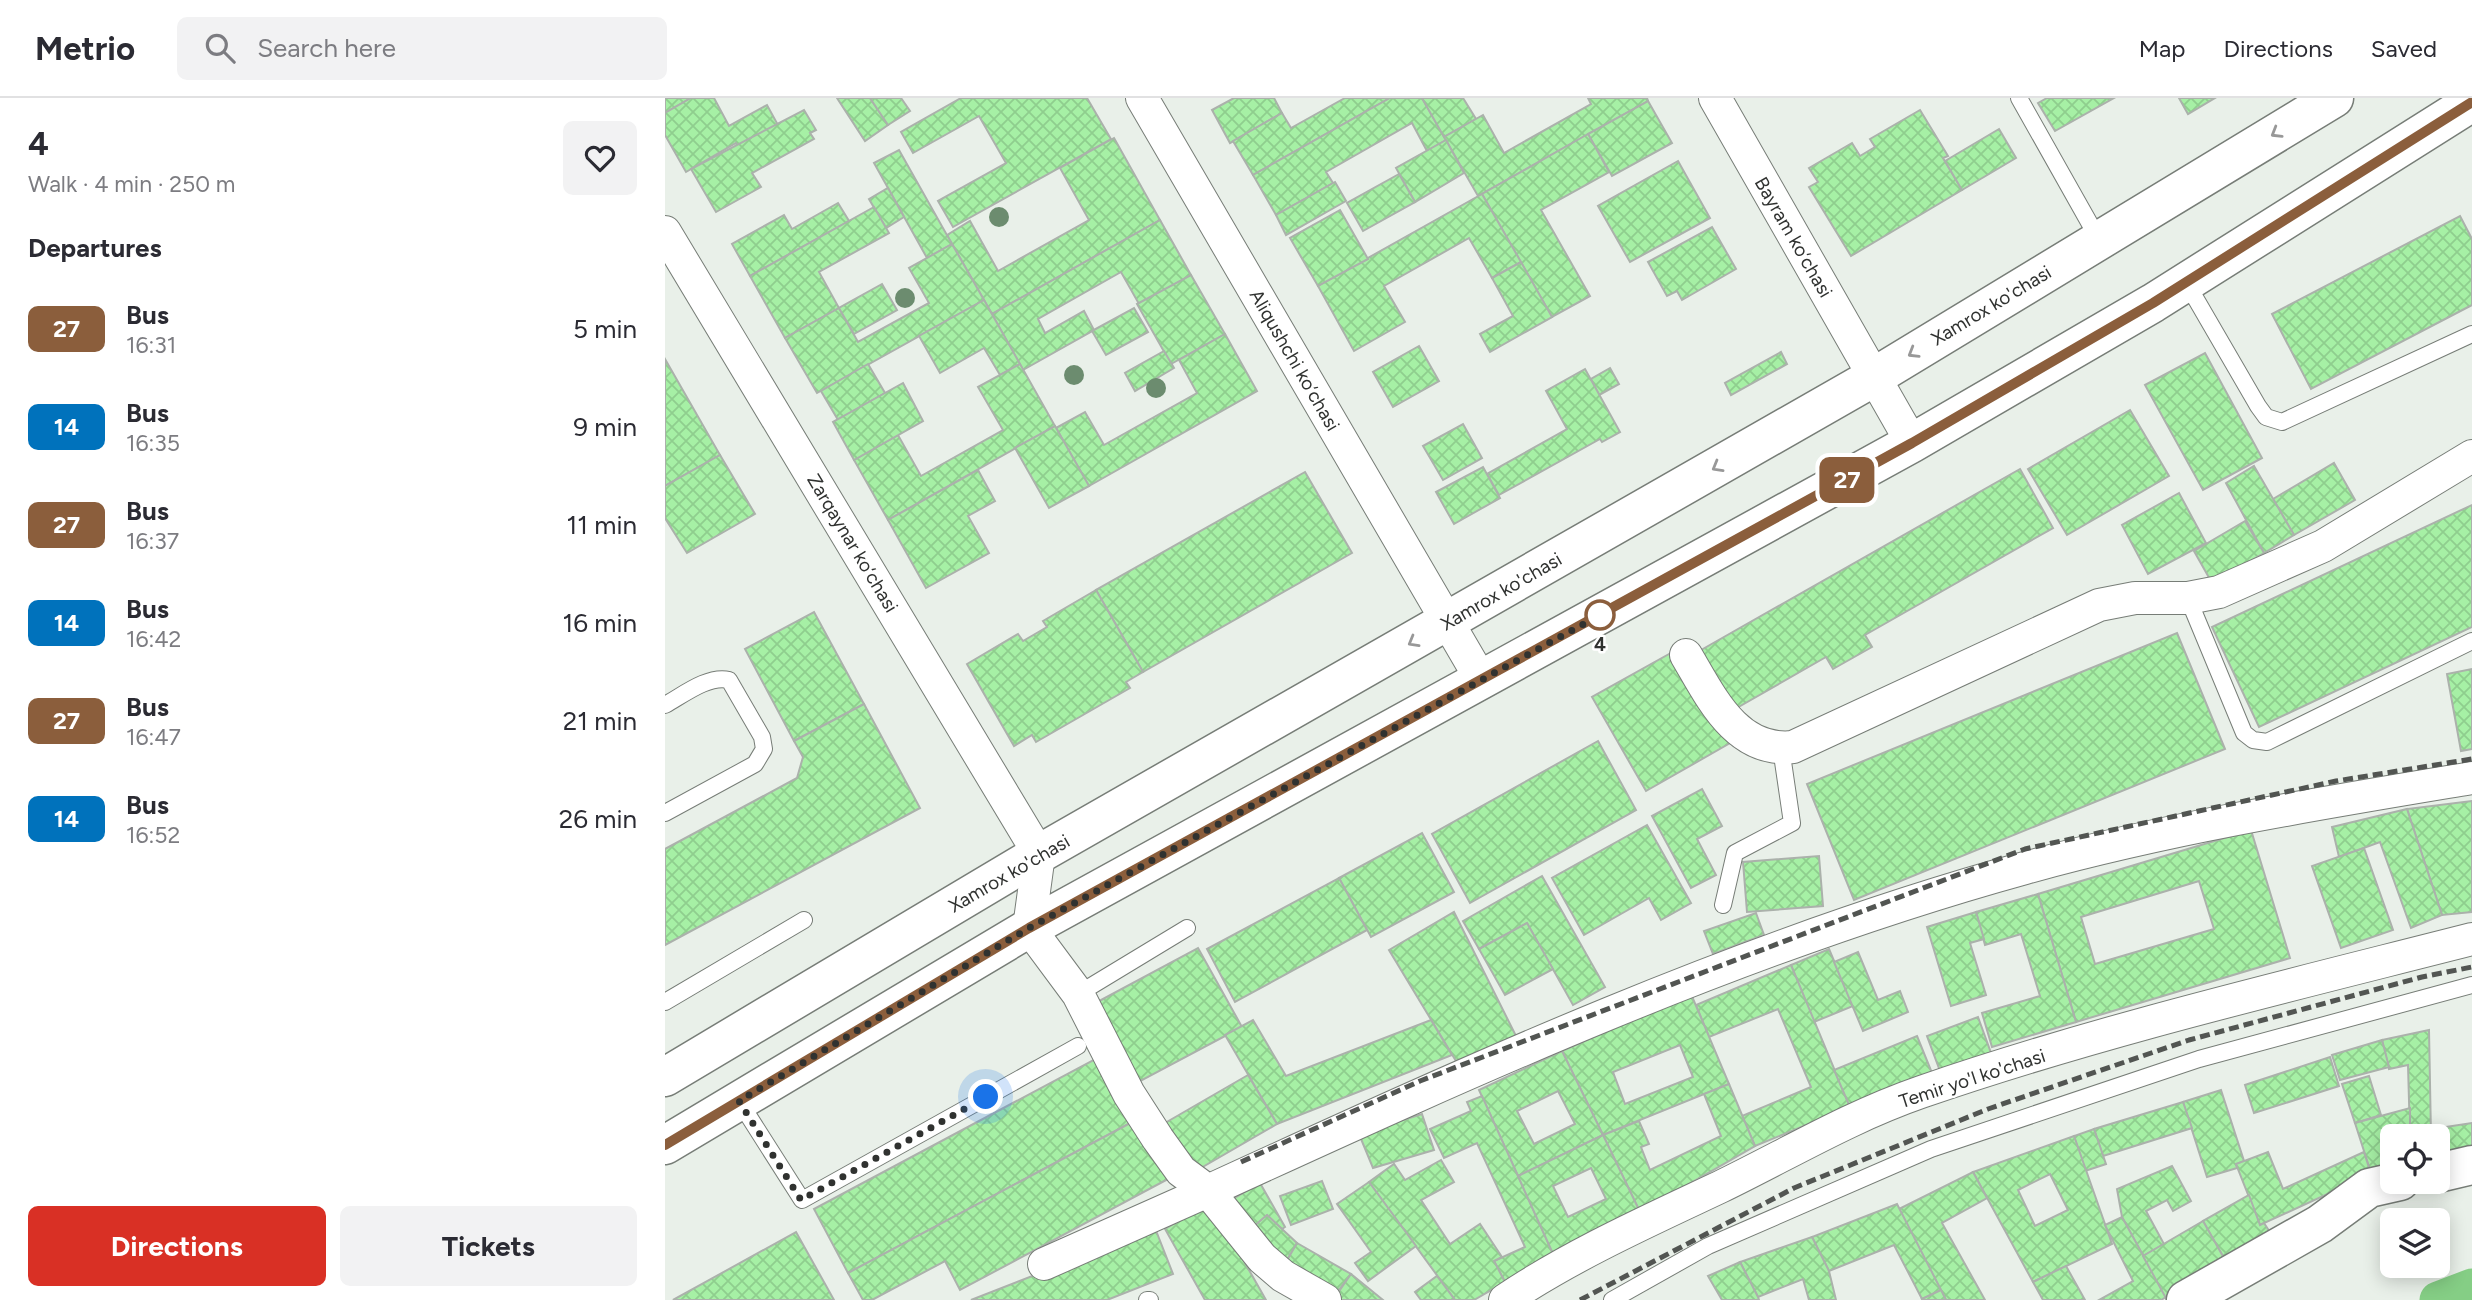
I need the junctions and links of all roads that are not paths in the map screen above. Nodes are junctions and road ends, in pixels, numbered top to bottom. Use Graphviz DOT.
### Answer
graph roads {
  1 [pos="1142,98"];
  2 [pos="1715,98"];
  3 [pos="2019,98"];
  4 [pos="2334,98"];
  5 [pos="2472,102"];
  6 [pos="665,232"];
  7 [pos="2099,240"];
  8 [pos="2186,282"];
  9 [pos="2472,334"];
  10 [pos="1874,377"];
  11 [pos="1912,443"];
  12 [pos="2472,456"];
  13 [pos="2188,597"];
  14 [pos="1448,622"];
  15 [pos="2472,641"];
  16 [pos="1686,655"];
  17 [pos="1482,681"];
  18 [pos="665,705"];
  19 [pos="1781,748"];
  20 [pos="2472,778"];
  21 [pos="665,813"];
  22 [pos="1039,854"];
  23 [pos="1723,905"];
  24 [pos="804,920"];
  25 [pos="1029,928"];
  26 [pos="1187,928"];
  27 [pos="2472,939"];
  28 [pos="2472,985"];
  29 [pos="1079,994"];
  30 [pos="665,1002"];
  31 [pos="1078,1046"];
  32 [pos="665,1077"];
  33 [pos="739,1101"];
  34 [pos="665,1145"];
  35 [pos="2472,1165"];
  36 [pos="2450,1170"];
  37 [pos="2380,1186"];
  38 [pos="1208,1191"];
  39 [pos="1044,1264"];
  40 [pos="1325,1300"];
  41 [pos="1505,1300"];
  42 [pos="1612,1300"];
  43 [pos="2186,1300"];
  1 -- 14 [label="street, Aliqushchi ko‘chasi"];
  2 -- 10 [label="street, Bayram ko‘chasi"];
  3 -- 7 [label="lane"];
  4 -- 7 [label="main road, Xamrox ko'chasi, one-way"];
  5 -- 8 [label="main road"];
  6 -- 22 [label="street, Zarqaynar ko‘chasi"];
  7 -- 10 [label="main road, Xamrox ko'chasi, one-way"];
  8 -- 9 [label="lane"];
  8 -- 11 [label="main road"];
  10 -- 11 [label="street, Bayram ko‘chasi"];
  10 -- 14 [label="main road, Xamrox ko'chasi, one-way"];
  11 -- 17 [label="main road"];
  12 -- 13 [label="street"];
  13 -- 15 [label="lane"];
  13 -- 19 [label="street"];
  14 -- 17 [label="street, Aliqushchi ko‘chasi"];
  14 -- 22 [label="main road, Xamrox ko'chasi, one-way"];
  16 -- 19 [label="street"];
  17 -- 25 [label="main road"];
  18 -- 21 [label="lane"];
  19 -- 23 [label="lane"];
  20 -- 38 [label="street"];
  22 -- 25 [label="street"];
  22 -- 32 [label="main road, Xamrox ko'chasi"];
  24 -- 30 [label="lane"];
  25 -- 29 [label="street"];
  25 -- 33 [label="main road"];
  26 -- 29 [label="lane"];
  27 -- 41 [label="street, Temir yo'l ko'chasi"];
  28 -- 42 [label="lane"];
  29 -- 38 [label="street"];
  31 -- 33 [label="lane"];
  33 -- 34 [label="main road"];
  35 -- 36 [label="main road"];
  37 -- 43 [label="main road"];
  38 -- 39 [label="street"];
  38 -- 40 [label="street"];
}
